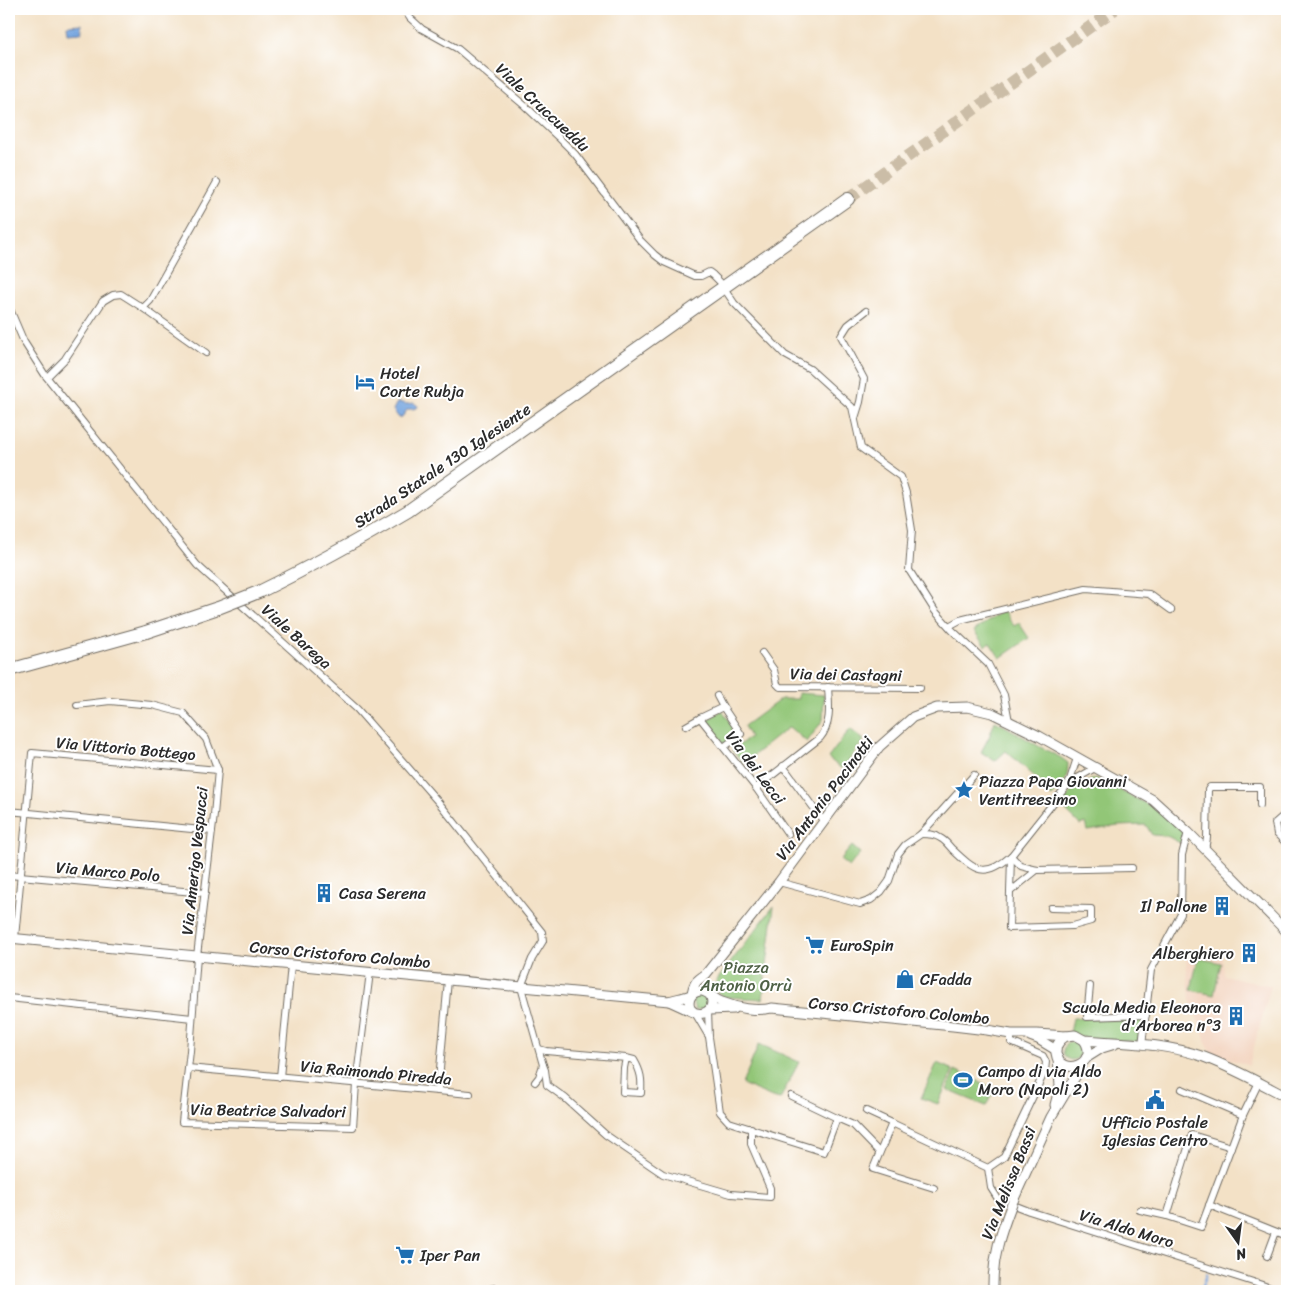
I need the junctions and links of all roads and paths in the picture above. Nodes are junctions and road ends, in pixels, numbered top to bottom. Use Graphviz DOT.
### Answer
graph roads {
  1 [pos="404,9"];
  2 [pos="217,182"];
  3 [pos="848,199"];
  4 [pos="720,282"];
  5 [pos="726,290"];
  6 [pos="9,307"];
  7 [pos="143,308"];
  8 [pos="866,311"];
  9 [pos="206,353"];
  10 [pos="47,377"];
  11 [pos="854,419"];
  12 [pos="1171,610"];
  13 [pos="949,626"];
  14 [pos="762,653"];
  15 [pos="9,670"];
  16 [pos="828,687"];
  17 [pos="920,688"];
  18 [pos="717,696"];
  19 [pos="77,705"];
  20 [pos="723,707"];
  21 [pos="700,718"];
  22 [pos="1009,721"];
  23 [pos="686,726"];
  24 [pos="724,747"];
  25 [pos="1077,758"];
  26 [pos="783,766"];
  27 [pos="1095,768"];
  28 [pos="218,770"];
  29 [pos="974,775"];
  30 [pos="1069,783"];
  31 [pos="756,788"];
  32 [pos="1260,805"];
  33 [pos="9,811"];
  34 [pos="27,812"];
  35 [pos="1287,816"];
  36 [pos="824,822"];
  37 [pos="212,831"];
  38 [pos="1188,832"];
  39 [pos="788,834"];
  40 [pos="921,834"];
  41 [pos="1287,844"];
  42 [pos="1206,850"];
  43 [pos="1011,856"];
  44 [pos="1132,868"];
  45 [pos="1037,870"];
  46 [pos="9,875"];
  47 [pos="20,876"];
  48 [pos="779,882"];
  49 [pos="1011,891"];
  50 [pos="205,893"];
  51 [pos="1051,908"];
  52 [pos="1287,932"];
  53 [pos="12,938"];
  54 [pos="197,956"];
  55 [pos="291,965"];
  56 [pos="370,972"];
  57 [pos="706,974"];
  58 [pos="448,980"];
  59 [pos="1090,986"];
  60 [pos="522,987"];
  61 [pos="708,994"];
  62 [pos="691,995"];
  63 [pos="9,998"];
  64 [pos="668,1001"];
  65 [pos="745,1008"];
  66 [pos="709,1011"];
  67 [pos="694,1012"];
  68 [pos="1146,1015"];
  69 [pos="192,1018"];
  70 [pos="1007,1033"];
  71 [pos="1025,1034"];
  72 [pos="1066,1036"];
  73 [pos="709,1037"];
  74 [pos="1084,1040"];
  75 [pos="1117,1043"];
  76 [pos="1142,1045"];
  77 [pos="539,1049"];
  78 [pos="1057,1054"];
  79 [pos="626,1058"];
  80 [pos="1084,1061"];
  81 [pos="543,1065"];
  82 [pos="188,1068"];
  83 [pos="280,1076"];
  84 [pos="535,1082"];
  85 [pos="1259,1082"];
  86 [pos="356,1084"];
  87 [pos="1182,1090"];
  88 [pos="438,1091"];
  89 [pos="470,1094"];
  90 [pos="791,1096"];
  91 [pos="1286,1096"];
  92 [pos="866,1111"];
  93 [pos="1243,1115"];
  94 [pos="1051,1117"];
  95 [pos="837,1118"];
  96 [pos="892,1123"];
  97 [pos="750,1128"];
  98 [pos="1231,1148"];
  99 [pos="879,1152"];
  100 [pos="988,1168"];
  101 [pos="934,1188"];
  102 [pos="1209,1205"];
  103 [pos="1140,1210"];
  104 [pos="1167,1216"];
  105 [pos="1276,1232"];
  106 [pos="1287,1236"];
  107 [pos="1267,1256"];
  108 [pos="490,1291"];
  109 [pos="502,1291"];
  110 [pos="993,1291"];
  111 [pos="1280,1291"];
  1 -- 4 [label="street, Viale Cruccueddu"];
  2 -- 7 [label="street"];
  3 -- 15 [label="highway, Strada Statale 130 Iglesiente, bridge"];
  5 -- 11 [label="street"];
  6 -- 10 [label="street, Viale Barega"];
  7 -- 9 [label="street"];
  7 -- 10 [label="street"];
  8 -- 11 [label="street"];
  10 -- 60 [label="street, Viale Barega"];
  11 -- 13 [label="street"];
  12 -- 13 [label="street"];
  13 -- 22 [label="street"];
  14 -- 16 [label="street, Via dei Castagni"];
  16 -- 17 [label="street, Via dei Castagni"];
  16 -- 26 [label="street"];
  18 -- 20 [label="street"];
  19 -- 28 [label="street"];
  20 -- 21 [label="street"];
  20 -- 24 [label="street"];
  21 -- 23 [label="street"];
  21 -- 24 [label="street, Via dei Lecci"];
  22 -- 25 [label="street, Via Antonio Pacinotti"];
  22 -- 36 [label="street, Via Antonio Pacinotti"];
  24 -- 31 [label="street, Via dei Lecci"];
  25 -- 27 [label="street, Via Antonio Pacinotti"];
  25 -- 30 [label="street"];
  26 -- 31 [label="street"];
  26 -- 36 [label="street"];
  27 -- 30 [label="street"];
  27 -- 38 [label="street, Via Antonio Pacinotti"];
  28 -- 34 [label="street, Via Vittorio Bottego"];
  28 -- 37 [label="street, Via Amerigo Vespucci"];
  29 -- 40 [label="street"];
  30 -- 43 [label="street"];
  31 -- 39 [label="street, Via dei Lecci"];
  32 -- 42 [label="street"];
  33 -- 34 [label="street"];
  34 -- 37 [label="street"];
  34 -- 47 [label="street"];
  35 -- 41 [label="street"];
  36 -- 48 [label="street, Via Antonio Pacinotti"];
  37 -- 50 [label="street, Via Amerigo Vespucci"];
  38 -- 42 [label="street, Via Antonio Pacinotti"];
  38 -- 68 [label="street"];
  40 -- 43 [label="street"];
  40 -- 48 [label="street"];
  42 -- 52 [label="street, Via Antonio Pacinotti"];
  43 -- 45 [label="street"];
  43 -- 49 [label="street"];
  44 -- 45 [label="street"];
  45 -- 49 [label="street"];
  46 -- 47 [label="street, Via Marco Polo"];
  47 -- 50 [label="street, Via Marco Polo"];
  47 -- 53 [label="street"];
  48 -- 57 [label="street, Via Antonio Pacinotti"];
  49 -- 51 [label="street"];
  50 -- 54 [label="street, Via Amerigo Vespucci"];
  53 -- 54 [label="street, Corso Cristoforo Colombo"];
  54 -- 55 [label="street, Corso Cristoforo Colombo"];
  54 -- 69 [label="street, Via Amerigo Vespucci"];
  55 -- 56 [label="street, Corso Cristoforo Colombo"];
  55 -- 83 [label="street"];
  56 -- 58 [label="street, Corso Cristoforo Colombo"];
  56 -- 86 [label="street"];
  57 -- 61 [label="street"];
  57 -- 62 [label="street, Via Antonio Pacinotti"];
  58 -- 60 [label="street, Corso Cristoforo Colombo"];
  58 -- 88 [label="street"];
  59 -- 68 [label="street"];
  60 -- 64 [label="street, Corso Cristoforo Colombo"];
  60 -- 77 [label="street"];
  61 -- 62 [label="street, Corso Cristoforo Colombo"];
  61 -- 65 [label="street, Corso Cristoforo Colombo"];
  61 -- 66 [label="street"];
  62 -- 64 [label="street, Corso Cristoforo Colombo"];
  62 -- 67 [label="street"];
  63 -- 69 [label="street"];
  64 -- 67 [label="street, Corso Cristoforo Colombo"];
  65 -- 66 [label="street, Corso Cristoforo Colombo"];
  65 -- 70 [label="street, Corso Cristoforo Colombo"];
  66 -- 67 [label="street, Corso Cristoforo Colombo"];
  66 -- 73 [label="street"];
  67 -- 73 [label="street"];
  68 -- 76 [label="street"];
  69 -- 82 [label="street, Via Beatrice Salvadori"];
  70 -- 71 [label="street, Corso Cristoforo Colombo"];
  70 -- 100 [label="street"];
  71 -- 72 [label="street, Corso Cristoforo Colombo"];
  71 -- 78 [label="street, Corso Cristoforo Colombo"];
  72 -- 74 [label="street, Corso Cristoforo Colombo"];
  72 -- 78 [label="street"];
  73 -- 97 [label="street"];
  74 -- 75 [label="street, Corso Cristoforo Colombo"];
  74 -- 80 [label="street"];
  75 -- 76 [label="street, Corso Cristoforo Colombo"];
  75 -- 80 [label="street, Corso Cristoforo Colombo"];
  76 -- 85 [label="street, Corso Cristoforo Colombo"];
  77 -- 79 [label="street"];
  77 -- 81 [label="street"];
  78 -- 80 [label="street, Corso Cristoforo Colombo"];
  78 -- 94 [label="street, Via Melissa Bassi"];
  79 -- 79 [label="street"];
  80 -- 94 [label="street, Via Melissa Bassi"];
  81 -- 84 [label="street"];
  81 -- 97 [label="street"];
  82 -- 83 [label="street, Via Raimondo Piredda"];
  82 -- 86 [label="street, Via Beatrice Salvadori"];
  83 -- 86 [label="street, Via Raimondo Piredda"];
  85 -- 91 [label="street, Corso Cristoforo Colombo"];
  85 -- 93 [label="street"];
  86 -- 88 [label="street, Via Raimondo Piredda"];
  87 -- 93 [label="street"];
  88 -- 89 [label="street, Via Raimondo Piredda"];
  90 -- 95 [label="street"];
  92 -- 96 [label="street"];
  93 -- 98 [label="street"];
  94 -- 110 [label="street, Via Melissa Bassi, bridge"];
  95 -- 97 [label="street"];
  95 -- 99 [label="street"];
  96 -- 99 [label="street"];
  96 -- 100 [label="street"];
  98 -- 102 [label="street"];
  98 -- 104 [label="street"];
  99 -- 101 [label="street"];
  100 -- 111 [label="street, Via Aldo Moro"];
  102 -- 104 [label="street"];
  102 -- 105 [label="street"];
  103 -- 104 [label="street"];
  105 -- 106 [label="street"];
  105 -- 107 [label="street"];
  108 -- 109 [label="main road"];
}
